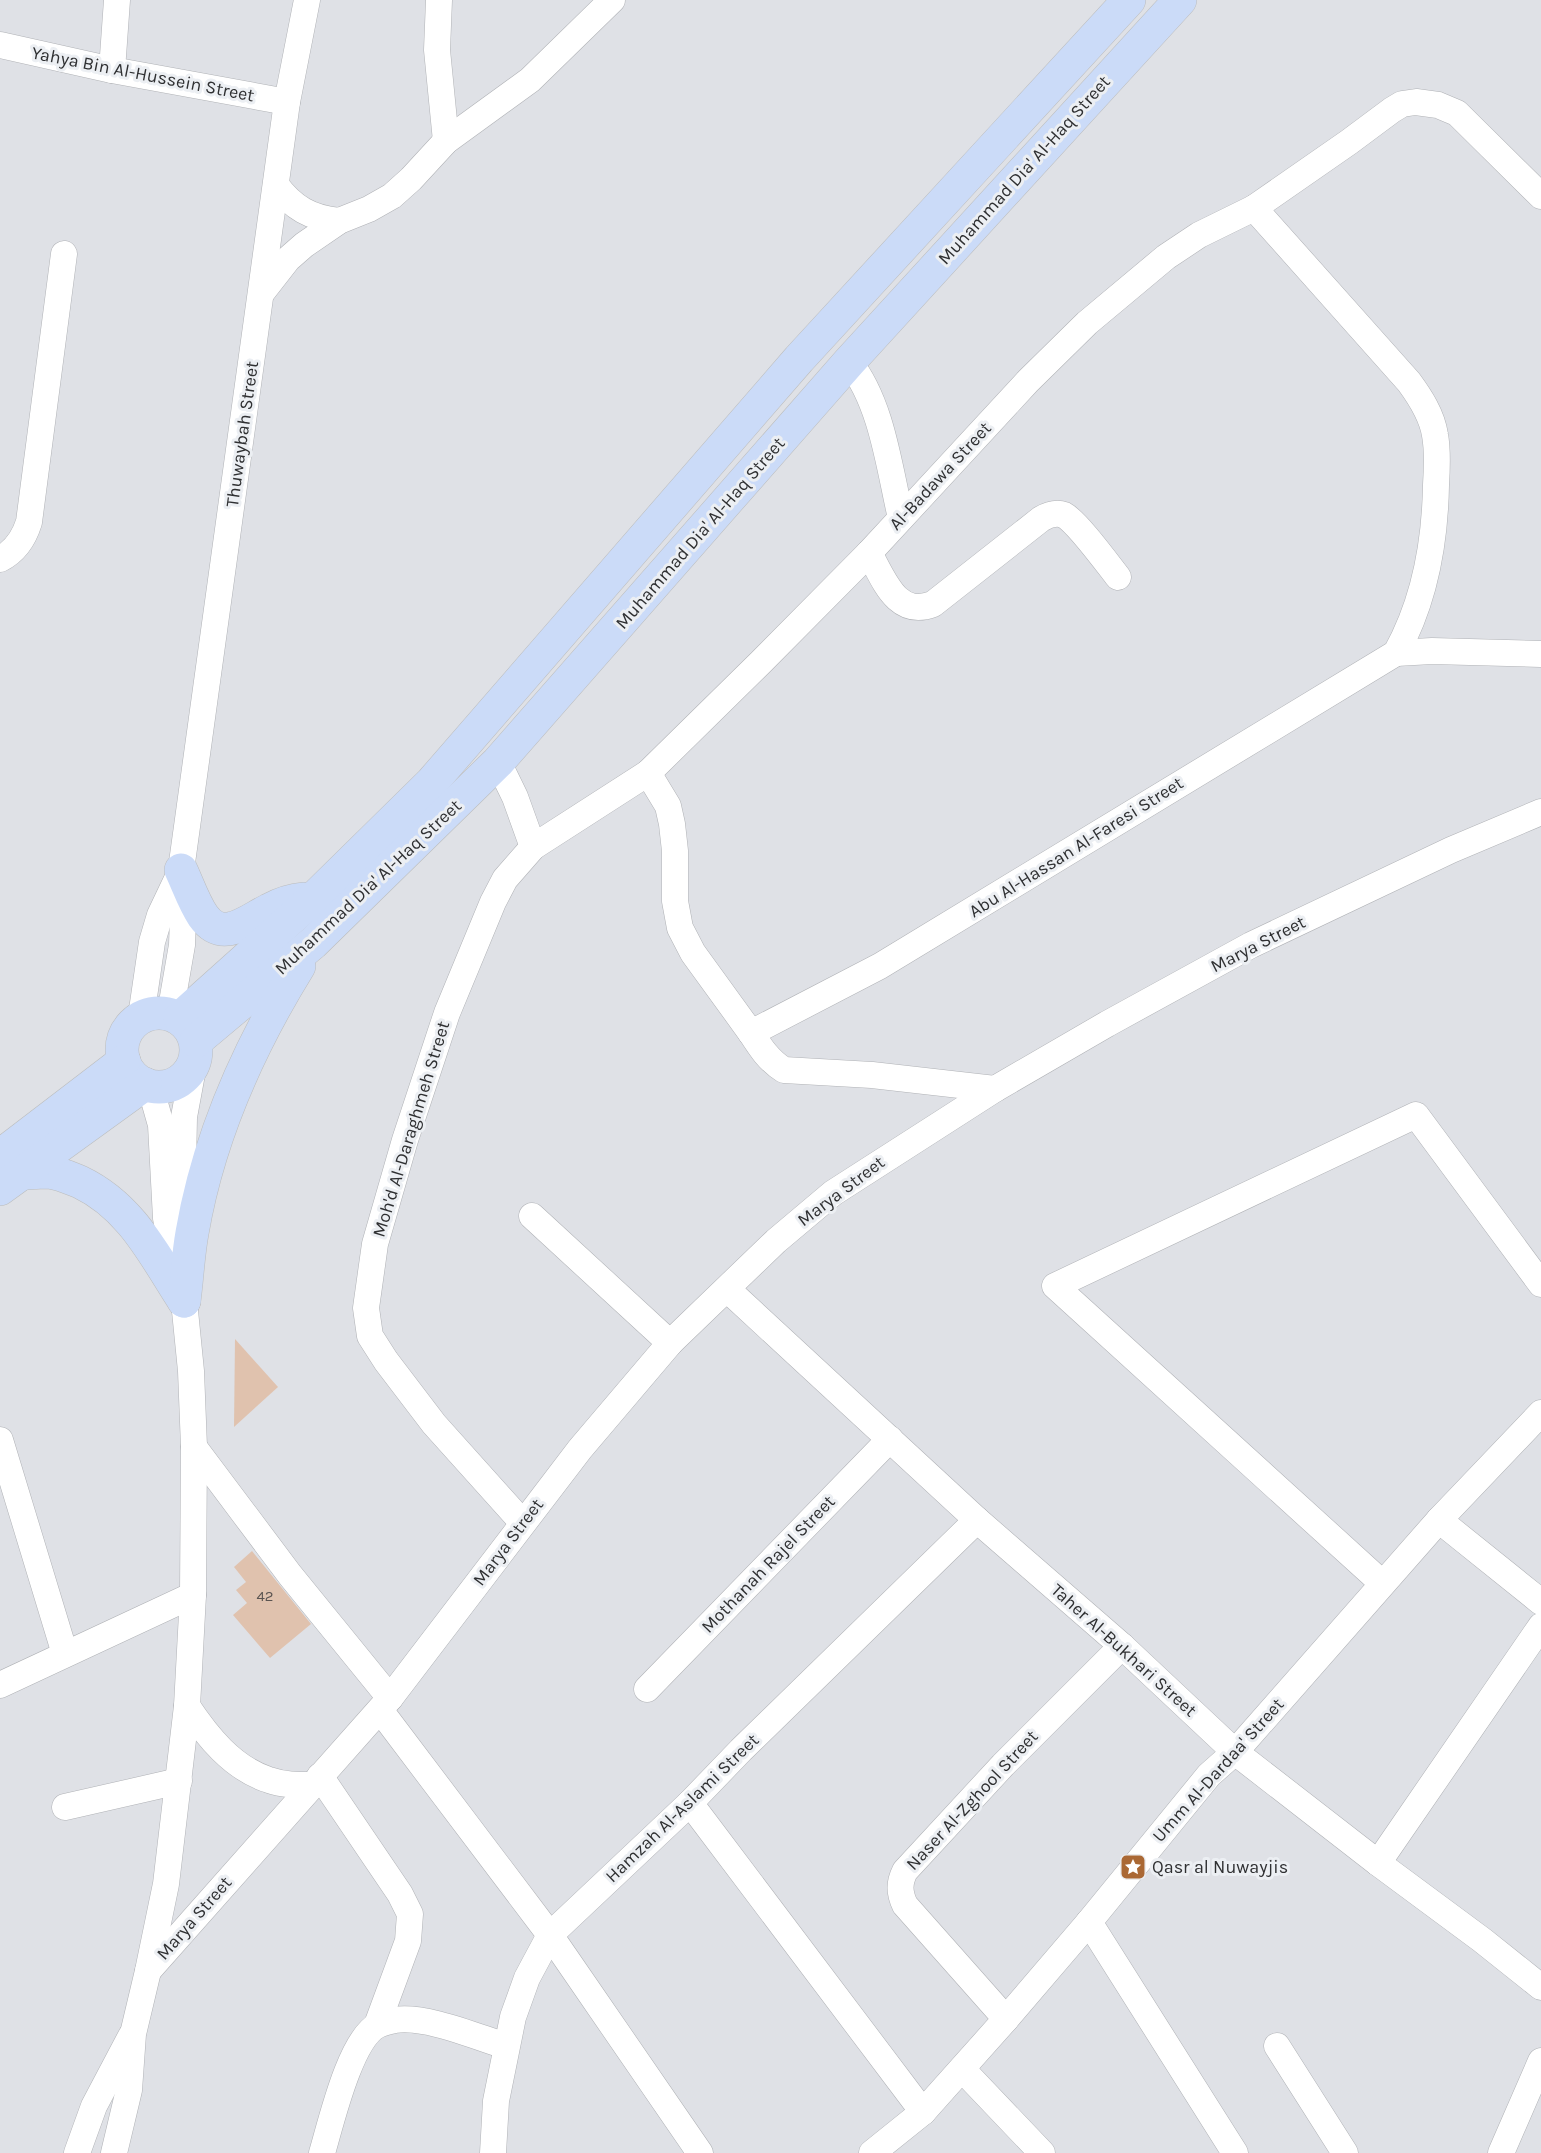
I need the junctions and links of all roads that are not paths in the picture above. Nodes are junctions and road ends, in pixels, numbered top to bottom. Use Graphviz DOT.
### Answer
graph roads {
  1 [pos="117,0"];
  2 [pos="307,0"];
  3 [pos="439,0"];
  4 [pos="612,0"];
  5 [pos="1130,0"];
  6 [pos="1180,0"];
  7 [pos="0,45"];
  8 [pos="112,70"];
  9 [pos="287,102"];
  10 [pos="446,141"];
  11 [pos="276,185"];
  12 [pos="1541,196"];
  13 [pos="1254,208"];
  14 [pos="339,221"];
  15 [pos="64,254"];
  16 [pos="261,293"];
  17 [pos="849,362"];
  18 [pos="901,518"];
  19 [pos="869,553"];
  20 [pos="0,559"];
  21 [pos="1118,577"];
  22 [pos="1396,652"];
  23 [pos="1541,654"];
  24 [pos="498,762"];
  25 [pos="648,773"];
  26 [pos="1541,812"];
  27 [pos="533,847"];
  28 [pos="181,870"];
  29 [pos="315,897"];
  30 [pos="313,943"];
  31 [pos="176,1030"];
  32 [pos="751,1033"];
  33 [pos="139,1077"];
  34 [pos="995,1089"];
  35 [pos="6,1168"];
  36 [pos="532,1216"];
  37 [pos="176,1253"];
  38 [pos="1541,1284"];
  39 [pos="727,1289"];
  40 [pos="184,1301"];
  41 [pos="670,1343"];
  42 [pos="1541,1413"];
  43 [pos="890,1439"];
  44 [pos="0,1440"];
  45 [pos="194,1447"];
  46 [pos="977,1520"];
  47 [pos="1438,1520"];
  48 [pos="522,1522"];
  49 [pos="1382,1583"];
  50 [pos="193,1595"];
  51 [pos="1541,1602"];
  52 [pos="1541,1626"];
  53 [pos="1122,1646"];
  54 [pos="65,1654"];
  55 [pos="0,1685"];
  56 [pos="647,1689"];
  57 [pos="385,1704"];
  58 [pos="187,1706"];
  59 [pos="1235,1752"];
  60 [pos="316,1780"];
  61 [pos="179,1781"];
  62 [pos="690,1803"];
  63 [pos="65,1808"];
  64 [pos="1378,1863"];
  65 [pos="1089,1922"];
  66 [pos="550,1935"];
  67 [pos="148,1971"];
  68 [pos="1541,1987"];
  69 [pos="1006,2019"];
  70 [pos="376,2025"];
  71 [pos="133,2034"];
  72 [pos="506,2046"];
  73 [pos="1277,2046"];
  74 [pos="1541,2061"];
  75 [pos="962,2069"];
  76 [pos="923,2112"];
  77 [pos="77,2153"];
  78 [pos="114,2153"];
  79 [pos="322,2153"];
  80 [pos="493,2153"];
  81 [pos="700,2153"];
  82 [pos="872,2153"];
  83 [pos="1042,2153"];
  84 [pos="1235,2153"];
  85 [pos="1345,2153"];
  86 [pos="1501,2153"];
  1 -- 8 [label="street"];
  2 -- 9 [label="street, Thuwaybah Street"];
  3 -- 10 [label="street"];
  4 -- 10 [label="street"];
  5 -- 29 [label="main road, Muhammad Dia' Al-Haq Street"];
  6 -- 17 [label="main road, Muhammad Dia' Al-Haq Street"];
  7 -- 8 [label="street, Yahya Bin Al-Hussein Street"];
  8 -- 9 [label="street, Yahya Bin Al-Hussein Street"];
  9 -- 11 [label="street, Thuwaybah Street"];
  10 -- 14 [label="street"];
  11 -- 14 [label="street"];
  11 -- 16 [label="street, Thuwaybah Street"];
  12 -- 13 [label="street, Al-Badawa Street"];
  13 -- 18 [label="street, Al-Badawa Street"];
  13 -- 22 [label="street, Abu Al-Hassan Al-Faresi Street"];
  14 -- 16 [label="street"];
  15 -- 20 [label="street"];
  16 -- 28 [label="street, Thuwaybah Street"];
  17 -- 18 [label="street"];
  17 -- 24 [label="main road, Muhammad Dia' Al-Haq Street"];
  18 -- 19 [label="street, Al-Badawa Street"];
  19 -- 21 [label="street"];
  19 -- 25 [label="street, Al-Badawa Street"];
  22 -- 23 [label="street"];
  22 -- 32 [label="street, Abu Al-Hassan Al-Faresi Street"];
  24 -- 27 [label="street"];
  24 -- 30 [label="main road, Muhammad Dia' Al-Haq Street"];
  25 -- 27 [label="street"];
  25 -- 32 [label="street"];
  26 -- 34 [label="street, Marya Street"];
  27 -- 48 [label="street, Moh'd Al-Daraghmeh Street"];
  28 -- 29 [label="main road"];
  28 -- 31 [label="street, Thuwaybah Street"];
  29 -- 31 [label="main road, Muhammad Dia' Al-Haq Street"];
  30 -- 31 [label="main road, Muhammad Dia' Al-Haq Street"];
  30 -- 40 [label="main road"];
  31 -- 33 [label="main road"];
  31 -- 33 [label="main road"];
  31 -- 37 [label="street, Thuwaybah Street"];
  32 -- 34 [label="street"];
  33 -- 35 [label="main road"];
  33 -- 37 [label="street"];
  34 -- 39 [label="street, Marya Street"];
  35 -- 40 [label="main road"];
  36 -- 41 [label="street"];
  37 -- 40 [label="street"];
  38 -- 49 [label="street"];
  39 -- 41 [label="street, Marya Street"];
  39 -- 43 [label="street, Taher Al-Bukhari Street"];
  40 -- 45 [label="street"];
  41 -- 48 [label="street, Marya Street"];
  42 -- 47 [label="street, Umm Al-Dardaa' Street"];
  43 -- 46 [label="street, Taher Al-Bukhari Street"];
  43 -- 56 [label="street, Mothanah Rajel Street"];
  44 -- 54 [label="street"];
  45 -- 50 [label="street"];
  45 -- 57 [label="street"];
  46 -- 53 [label="street, Taher Al-Bukhari Street"];
  46 -- 62 [label="street, Hamzah Al-Aslami Street"];
  47 -- 49 [label="street, Umm Al-Dardaa' Street"];
  47 -- 51 [label="street"];
  48 -- 57 [label="street, Marya Street"];
  49 -- 59 [label="street, Umm Al-Dardaa' Street"];
  50 -- 54 [label="street"];
  50 -- 58 [label="street"];
  52 -- 64 [label="street"];
  53 -- 59 [label="street, Taher Al-Bukhari Street"];
  53 -- 69 [label="street, Naser Al-Zghool Street"];
  54 -- 55 [label="street"];
  57 -- 60 [label="street, Marya Street"];
  57 -- 66 [label="street"];
  58 -- 60 [label="street"];
  58 -- 61 [label="street"];
  59 -- 64 [label="street, Taher Al-Bukhari Street"];
  59 -- 65 [label="street, Umm Al-Dardaa' Street"];
  60 -- 67 [label="street, Marya Street"];
  60 -- 70 [label="street"];
  61 -- 63 [label="street"];
  61 -- 67 [label="street"];
  62 -- 66 [label="street, Hamzah Al-Aslami Street"];
  62 -- 76 [label="street"];
  64 -- 68 [label="street, Taher Al-Bukhari Street"];
  65 -- 69 [label="street, Umm Al-Dardaa' Street"];
  65 -- 84 [label="street"];
  66 -- 72 [label="street, Hamzah Al-Aslami Street"];
  66 -- 81 [label="street"];
  67 -- 71 [label="street"];
  69 -- 75 [label="street, Umm Al-Dardaa' Street"];
  70 -- 72 [label="street"];
  70 -- 79 [label="street"];
  71 -- 77 [label="street"];
  71 -- 78 [label="street"];
  72 -- 80 [label="street, Hamzah Al-Aslami Street"];
  73 -- 85 [label="street"];
  74 -- 86 [label="street"];
  75 -- 76 [label="street, Umm Al-Dardaa' Street"];
  75 -- 83 [label="street"];
  76 -- 82 [label="street, Umm Al-Dardaa' Street"];
}
